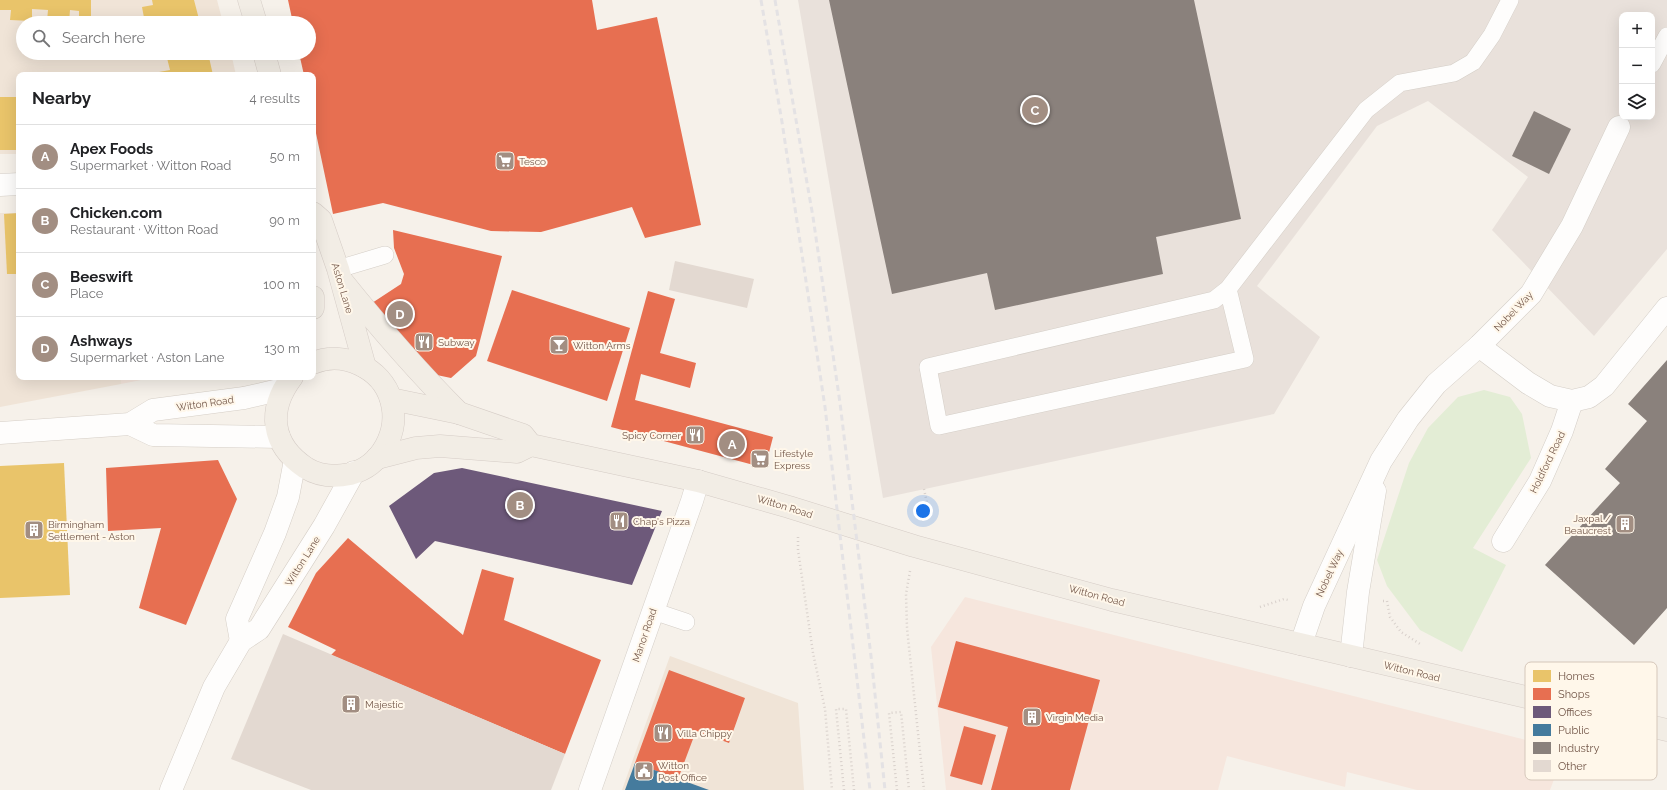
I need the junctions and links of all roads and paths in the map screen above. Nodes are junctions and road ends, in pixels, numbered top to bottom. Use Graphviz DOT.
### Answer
graph roads {
  1 [pos="249,0"];
  2 [pos="1510,0"];
  3 [pos="254,16"];
  4 [pos="1667,36"];
  5 [pos="1655,58"];
  6 [pos="266,60"];
  7 [pos="269,72"];
  8 [pos="1622,122"];
  9 [pos="16,184"];
  10 [pos="0,185"];
  11 [pos="316,216"];
  12 [pos="385,255"];
  13 [pos="340,275"];
  14 [pos="1228,289"];
  15 [pos="1667,308"];
  16 [pos="1479,346"];
  17 [pos="316,362"];
  18 [pos="365,367"];
  19 [pos="287,383"];
  20 [pos="391,399"];
  21 [pos="1572,401"];
  22 [pos="459,413"];
  23 [pos="130,424"];
  24 [pos="0,433"];
  25 [pos="279,437"];
  26 [pos="531,445"];
  27 [pos="377,458"];
  28 [pos="295,460"];
  29 [pos="1380,461"];
  30 [pos="354,472"];
  31 [pos="698,481"];
  32 [pos="924,488"];
  33 [pos="1503,541"];
  34 [pos="914,546"];
  35 [pos="652,611"];
  36 [pos="686,622"];
  37 [pos="241,641"];
  38 [pos="1301,644"];
  39 [pos="1351,656"];
  40 [pos="1525,697"];
  41 [pos="1657,728"];
  42 [pos="1667,730"];
  43 [pos="171,790"];
  44 [pos="590,790"];
  45 [pos="844,790"];
  46 [pos="854,790"];
  47 [pos="897,790"];
  48 [pos="909,790"];
  49 [pos="924,790"];
  1 -- 3 [label="main road"];
  2 -- 14 [label="lane"];
  4 -- 5 [label="lane"];
  6 -- 7 [label="main road"];
  8 -- 16 [label="street, Nobel Way"];
  9 -- 10 [label="street"];
  11 -- 13 [label="main road, Aston Lane"];
  12 -- 13 [label="lane"];
  13 -- 18 [label="main road, Aston Lane"];
  13 -- 22 [label="main road"];
  14 -- 14 [label="lane"];
  15 -- 21 [label="street"];
  16 -- 21 [label="street"];
  16 -- 29 [label="street, Nobel Way"];
  17 -- 18 [label="main road"];
  18 -- 20 [label="main road"];
  19 -- 23 [label="street, Witton Road"];
  19 -- 25 [label="main road"];
  20 -- 22 [label="main road, Witton Road"];
  20 -- 27 [label="main road"];
  21 -- 33 [label="street, Holdford Road"];
  22 -- 26 [label="main road, Witton Road"];
  23 -- 24 [label="street, Witton Road"];
  23 -- 25 [label="street, Witton Road"];
  25 -- 28 [label="main road"];
  26 -- 27 [label="main road"];
  26 -- 31 [label="main road, Witton Road"];
  27 -- 30 [label="main road"];
  28 -- 30 [label="main road"];
  28 -- 37 [label="street"];
  29 -- 38 [label="street, Nobel Way"];
  29 -- 39 [label="street, Nobel Way"];
  30 -- 37 [label="street, Witton Lane"];
  31 -- 34 [label="main road, Witton Road"];
  31 -- 35 [label="street, Manor Road"];
  32 -- 34 [label="path"];
  34 -- 38 [label="main road, Witton Road"];
  34 -- 49 [label="path"];
  35 -- 36 [label="lane"];
  35 -- 44 [label="street, Manor Road"];
  37 -- 43 [label="street, Witton Lane"];
  38 -- 39 [label="main road, Witton Road"];
  39 -- 40 [label="main road, Witton Road"];
  41 -- 42 [label="main road, Witton Road"];
  45 -- 46 [label="path"];
  47 -- 48 [label="path"];
}
